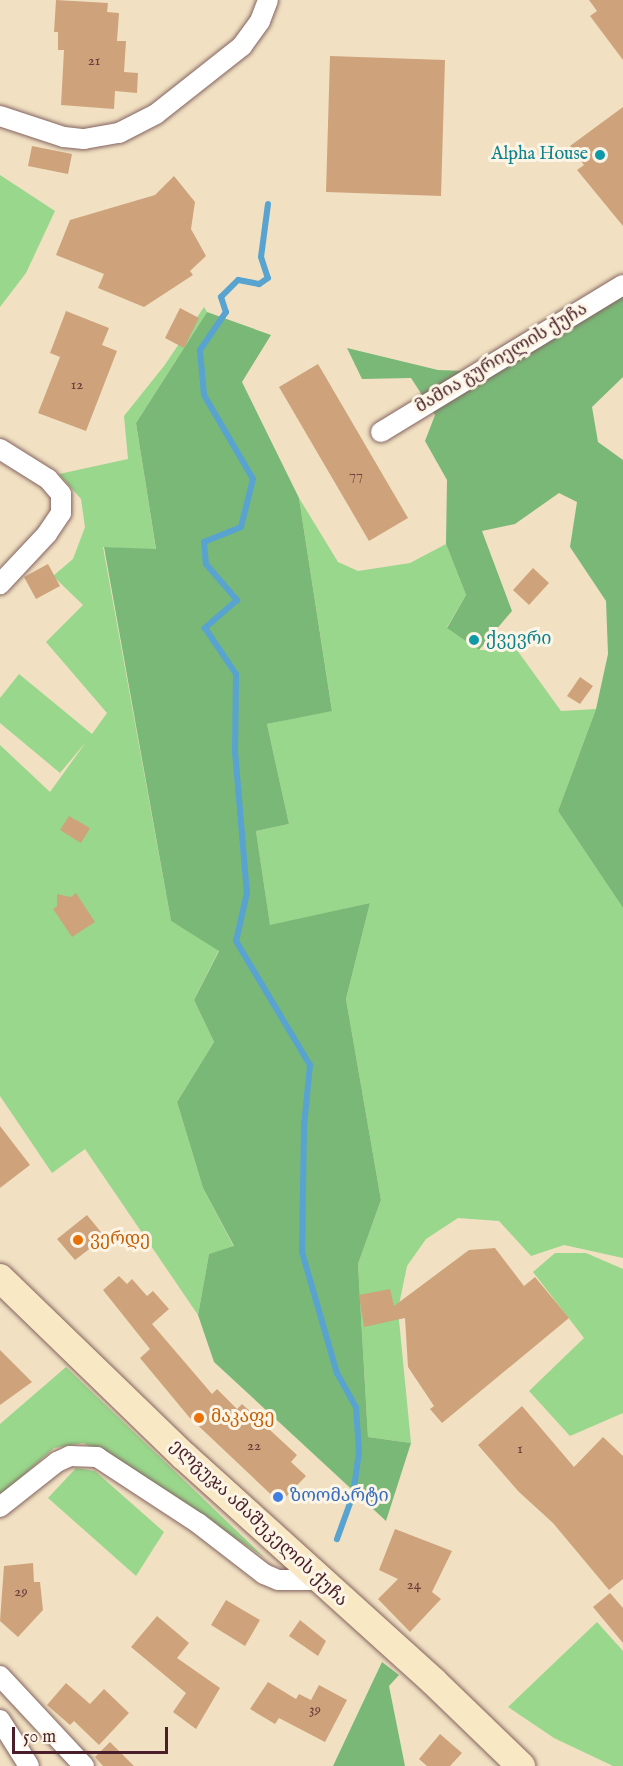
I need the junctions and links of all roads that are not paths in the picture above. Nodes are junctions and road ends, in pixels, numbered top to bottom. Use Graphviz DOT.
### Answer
graph roads {
  1 [pos="268,0"];
  2 [pos="0,116"];
  3 [pos="623,285"];
  4 [pos="381,432"];
  5 [pos="0,449"];
  6 [pos="0,584"];
  7 [pos="0,1278"];
  8 [pos="0,1507"];
  9 [pos="319,1580"];
  10 [pos="0,1676"];
  11 [pos="0,1720"];
  12 [pos="29,1766"];
  13 [pos="84,1766"];
  14 [pos="521,1766"];
  1 -- 2 [label="street"];
  3 -- 4 [label="street, მამია გურიელის ქუჩა"];
  5 -- 6 [label="street"];
  7 -- 9 [label="main road, ელგუჯა ამაშუკელის ქუჩა"];
  8 -- 9 [label="street"];
  9 -- 14 [label="main road, ელგუჯა ამაშუკელის ქუჩა"];
  10 -- 13 [label="street"];
  11 -- 12 [label="street"];
}
